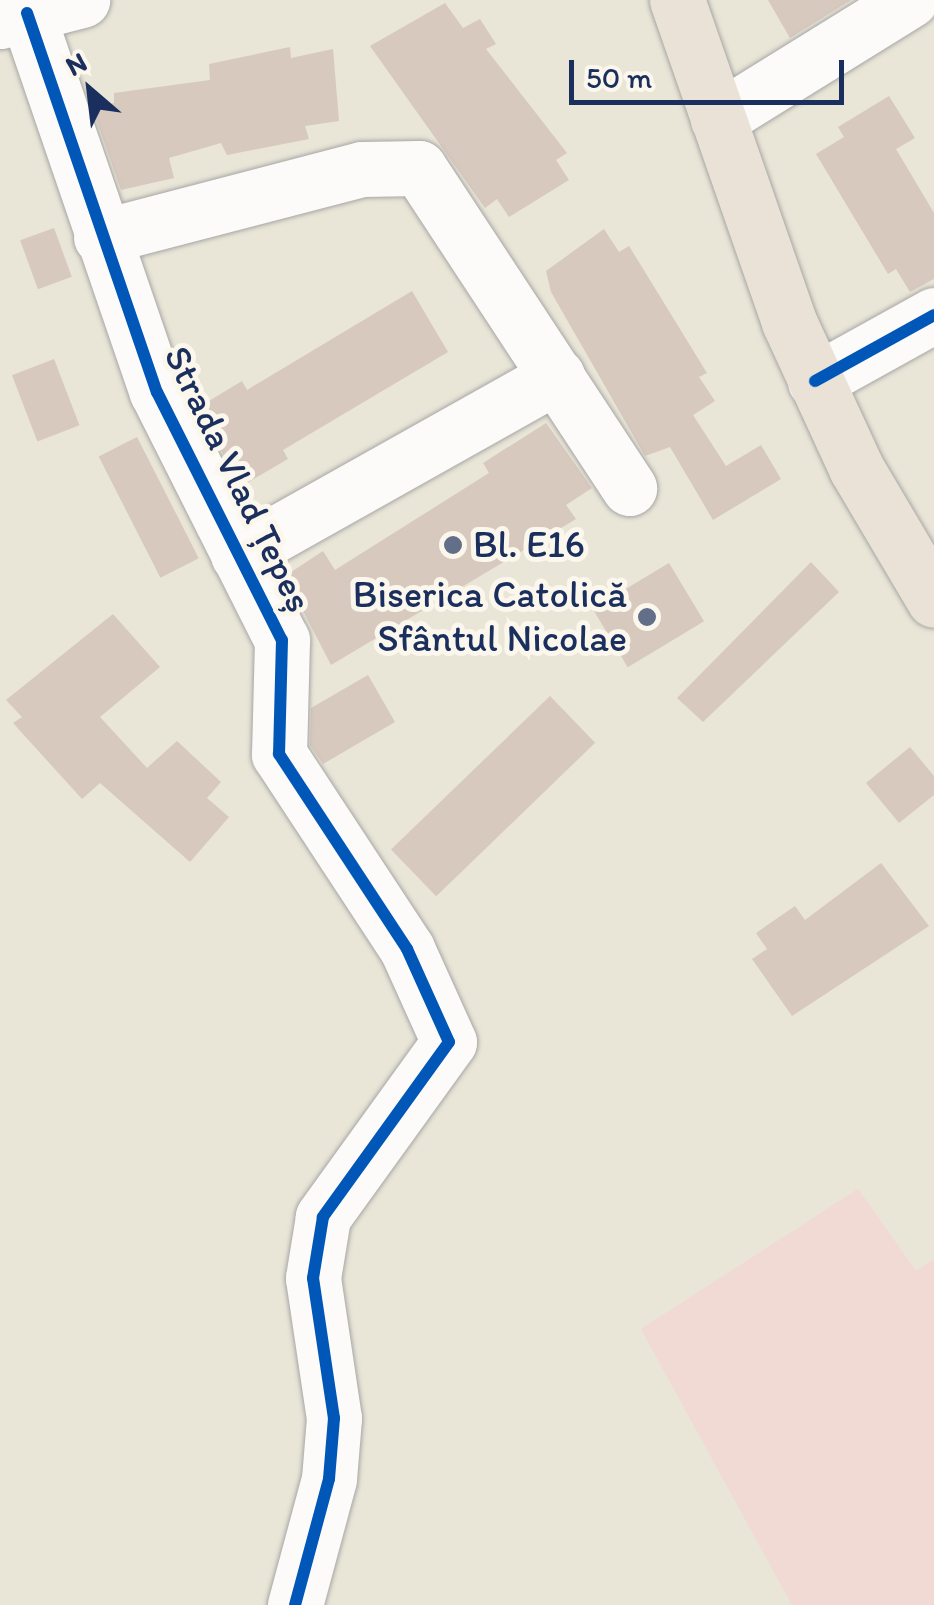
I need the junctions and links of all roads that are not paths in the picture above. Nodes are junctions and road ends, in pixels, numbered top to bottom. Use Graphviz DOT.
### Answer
graph roads {
  1 [pos="82,0"];
  2 [pos="677,0"];
  3 [pos="910,0"];
  4 [pos="13,17"];
  5 [pos="718,120"];
  6 [pos="101,237"];
  7 [pos="934,315"];
  8 [pos="558,376"];
  9 [pos="815,381"];
  10 [pos="629,488"];
  11 [pos="238,555"];
  12 [pos="934,600"];
  13 [pos="295,1605"];
  1 -- 4 [label="street, Strada Vlad Țepeș"];
  2 -- 5 [label="main road"];
  3 -- 5 [label="street"];
  4 -- 6 [label="street, Strada Vlad Țepeș"];
  5 -- 9 [label="main road"];
  6 -- 8 [label="street"];
  6 -- 11 [label="street, Strada Vlad Țepeș"];
  7 -- 9 [label="street"];
  8 -- 10 [label="street"];
  8 -- 11 [label="street"];
  9 -- 12 [label="main road"];
  11 -- 13 [label="street, Strada Vlad Țepeș"];
}
